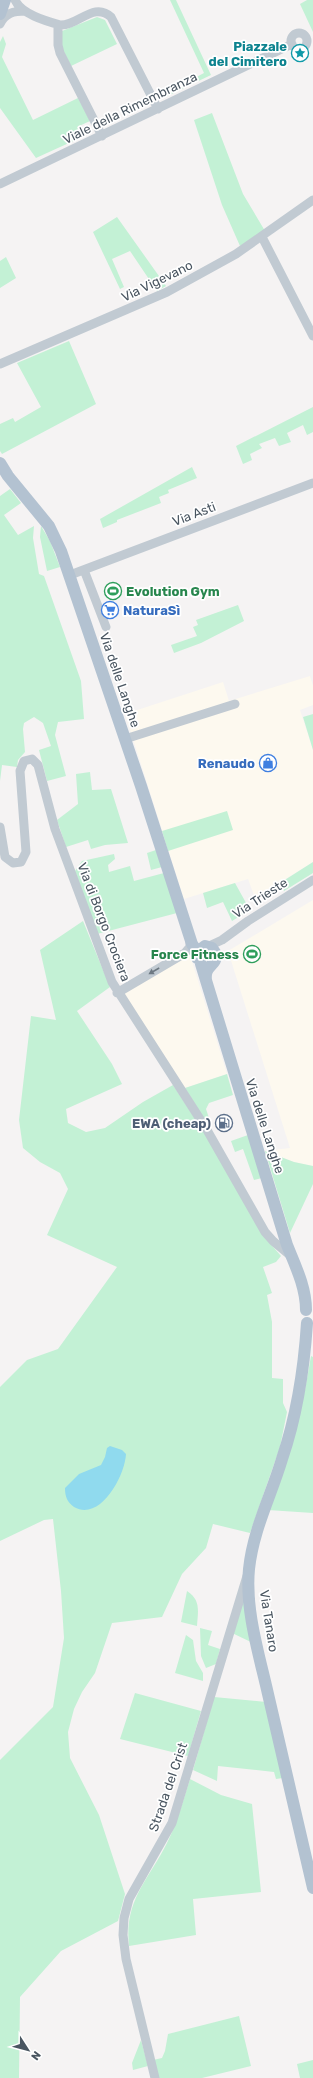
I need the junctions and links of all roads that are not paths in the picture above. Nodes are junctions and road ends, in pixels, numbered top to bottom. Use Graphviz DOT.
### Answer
graph roads {
  1 [pos="5,0"];
  2 [pos="15,0"];
  3 [pos="25,11"];
  4 [pos="0,14"];
  5 [pos="0,24"];
  6 [pos="58,25"];
  7 [pos="292,44"];
  8 [pos="158,109"];
  9 [pos="102,136"];
  10 [pos="0,184"];
  11 [pos="313,200"];
  12 [pos="262,237"];
  13 [pos="313,336"];
  14 [pos="0,364"];
  15 [pos="0,463"];
  16 [pos="313,483"];
  17 [pos="84,570"];
  18 [pos="70,575"];
  19 [pos="106,627"];
  20 [pos="235,704"];
  21 [pos="125,738"];
  22 [pos="0,827"];
  23 [pos="313,880"];
  24 [pos="191,939"];
  25 [pos="207,949"];
  26 [pos="205,965"];
  27 [pos="118,993"];
  28 [pos="291,1256"];
  29 [pos="300,1277"];
  30 [pos="313,1295"];
  31 [pos="310,1306"];
  32 [pos="310,1326"];
  33 [pos="313,1343"];
  34 [pos="305,1361"];
  35 [pos="249,1570"];
  36 [pos="313,1888"];
  37 [pos="154,2078"];
  1 -- 4 [label="main road"];
  2 -- 3 [label="street"];
  3 -- 5 [label="street"];
  3 -- 6 [label="street"];
  6 -- 8 [label="street"];
  6 -- 9 [label="street"];
  7 -- 8 [label="street, Viale della Rimembranza"];
  8 -- 9 [label="street, Viale della Rimembranza"];
  9 -- 10 [label="street, Viale della Rimembranza"];
  11 -- 12 [label="street, Via Vigevano"];
  12 -- 13 [label="street"];
  12 -- 14 [label="street, Via Vigevano"];
  15 -- 18 [label="main road, Via delle Langhe"];
  16 -- 17 [label="street, Via Asti"];
  17 -- 18 [label="street, Via Asti"];
  17 -- 19 [label="street"];
  18 -- 21 [label="main road, Via delle Langhe"];
  20 -- 21 [label="street, Via delle Langhe"];
  21 -- 24 [label="main road, Via delle Langhe"];
  22 -- 27 [label="street, Via di Borgo Crociera"];
  23 -- 25 [label="street, Via Trieste"];
  24 -- 25 [label="main road, Via delle Langhe"];
  24 -- 27 [label="street, one-way"];
  25 -- 26 [label="main road"];
  25 -- 26 [label="main road, Via delle Langhe"];
  26 -- 28 [label="main road, Via delle Langhe"];
  27 -- 28 [label="street, Via di Borgo Crociera"];
  28 -- 29 [label="main road, Via delle Langhe"];
  29 -- 30 [label="main road, Via delle Langhe"];
  29 -- 31 [label="main road, Via delle Langhe"];
  31 -- 32 [label="main road, Via delle Langhe"];
  32 -- 34 [label="main road, Via Tanaro"];
  33 -- 34 [label="main road, Via Tanaro"];
  34 -- 35 [label="main road, Via Tanaro"];
  35 -- 36 [label="main road, Via Tanaro"];
  35 -- 37 [label="street, Strada del Crist"];
}
